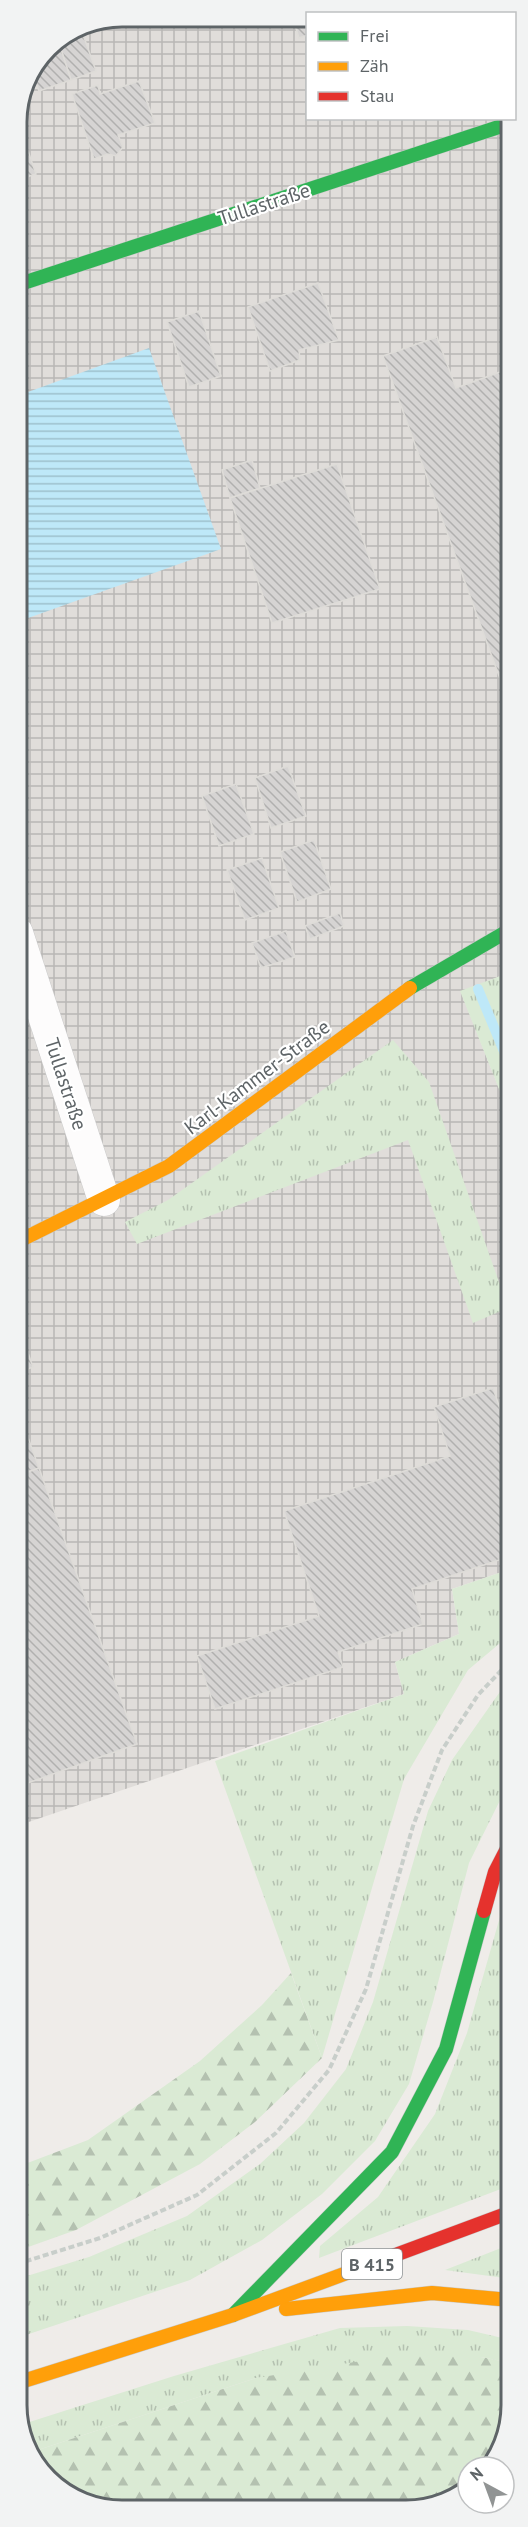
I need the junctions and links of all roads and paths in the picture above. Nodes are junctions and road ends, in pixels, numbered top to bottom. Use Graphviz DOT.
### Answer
graph roads {
  1 [pos="501,126"];
  2 [pos="27,282"];
  3 [pos="501,935"];
  4 [pos="27,964"];
  5 [pos="104,1200"];
  6 [pos="27,1237"];
  7 [pos="501,1671"];
  8 [pos="501,1860"];
  9 [pos="501,2216"];
  10 [pos="27,2261"];
  11 [pos="501,2299"];
  12 [pos="233,2315"];
  13 [pos="27,2380"];
  1 -- 2 [label="main road, Tullastraße"];
  3 -- 5 [label="main road, Karl-Kammer-Straße"];
  4 -- 5 [label="street, Tullastraße"];
  5 -- 6 [label="main road, Karl-Kammer-Straße"];
  7 -- 10 [label="path"];
  8 -- 12 [label="main road"];
  9 -- 12 [label="main road, B 415"];
  11 -- 12 [label="main road"];
  12 -- 13 [label="main road, B 415"];
}
